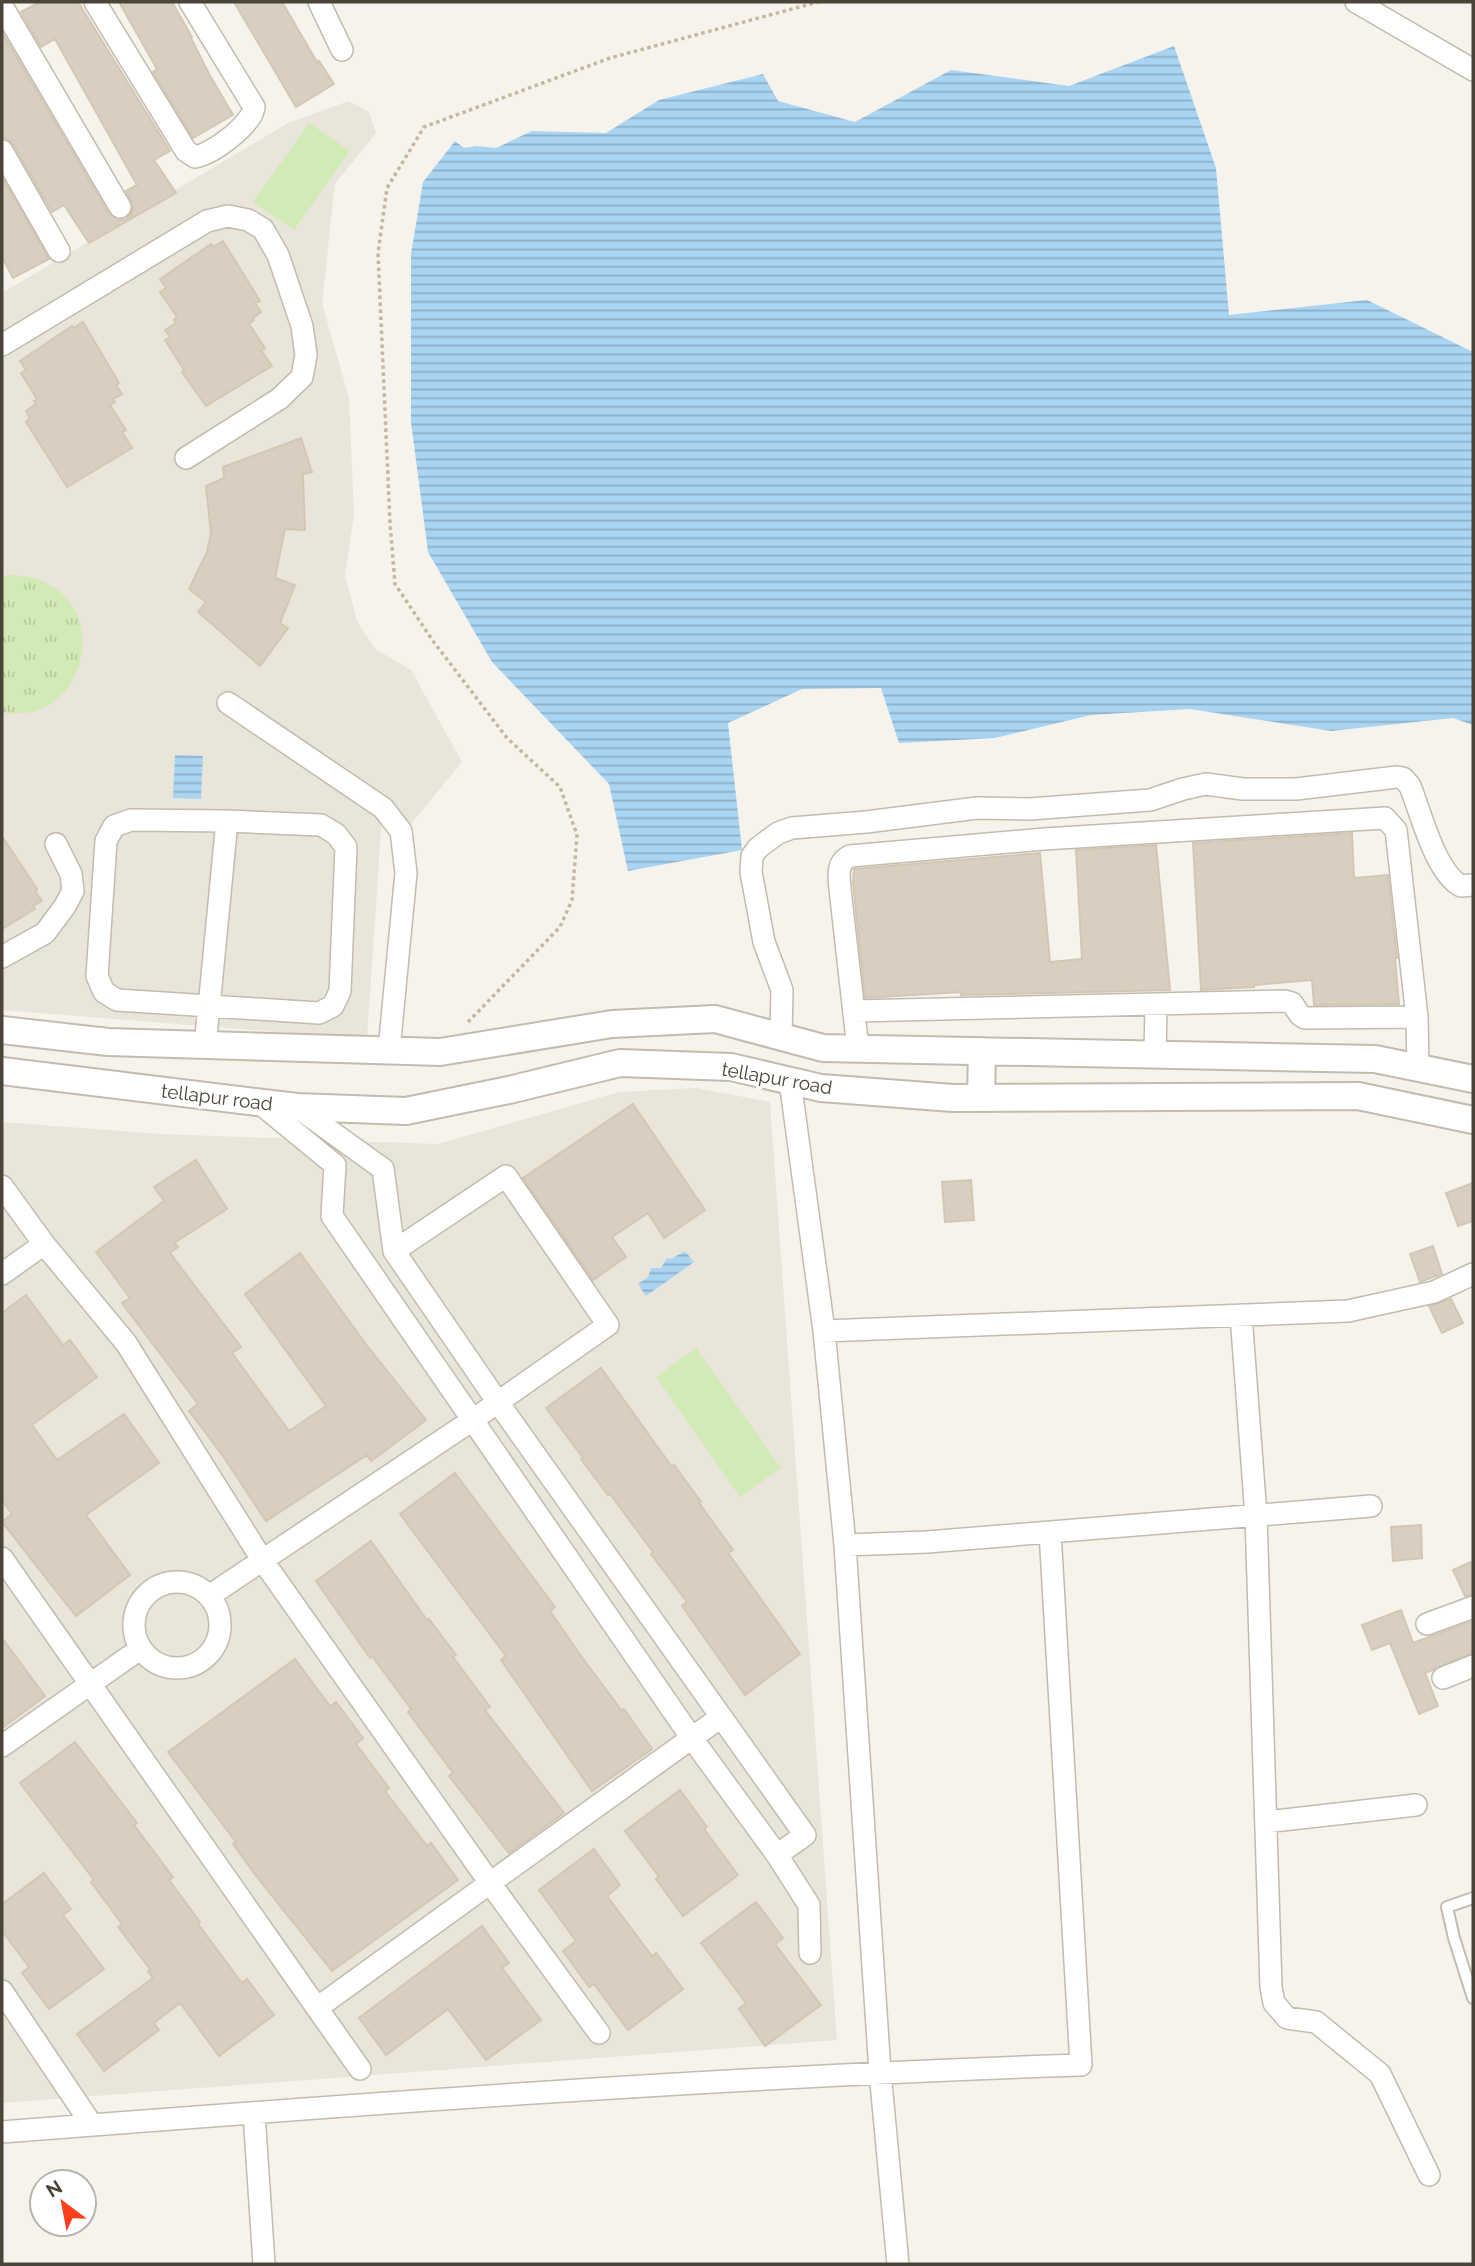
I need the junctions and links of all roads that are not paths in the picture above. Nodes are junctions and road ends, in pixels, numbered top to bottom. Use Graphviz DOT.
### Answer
graph roads {
  1 [pos="95,2"];
  2 [pos="190,2"];
  3 [pos="318,2"];
  4 [pos="1356,2"];
  5 [pos="2,6"];
  6 [pos="342,50"];
  7 [pos="1473,70"];
  8 [pos="2,151"];
  9 [pos="120,207"];
  10 [pos="59,251"];
  11 [pos="2,345"];
  12 [pos="186,458"];
  13 [pos="228,703"];
  14 [pos="227,821"];
  15 [pos="56,844"];
  16 [pos="1473,885"];
  17 [pos="2,957"];
  18 [pos="1156,1005"];
  19 [pos="209,1007"];
  20 [pos="854,1011"];
  21 [pos="1417,1025"];
  22 [pos="2,1030"];
  23 [pos="780,1036"];
  24 [pos="205,1045"];
  25 [pos="858,1049"];
  26 [pos="389,1050"];
  27 [pos="982,1051"];
  28 [pos="1155,1055"];
  29 [pos="1418,1068"];
  30 [pos="2,1071"];
  31 [pos="1473,1079"];
  32 [pos="790,1081"];
  33 [pos="981,1098"];
  34 [pos="257,1101"];
  35 [pos="298,1107"];
  36 [pos="1473,1120"];
  37 [pos="2,1186"];
  38 [pos="44,1244"];
  39 [pos="394,1251"];
  40 [pos="2,1273"];
  41 [pos="1473,1274"];
  42 [pos="1241,1315"];
  43 [pos="824,1331"];
  44 [pos="497,1401"];
  45 [pos="474,1419"];
  46 [pos="1371,1506"];
  47 [pos="1256,1516"];
  48 [pos="1050,1532"];
  49 [pos="845,1545"];
  50 [pos="2,1558"];
  51 [pos="263,1561"];
  52 [pos="209,1596"];
  53 [pos="1473,1607"];
  54 [pos="1427,1624"];
  55 [pos="140,1649"];
  56 [pos="1473,1666"];
  57 [pos="1443,1678"];
  58 [pos="89,1684"];
  59 [pos="720,1717"];
  60 [pos="691,1737"];
  61 [pos="2,1746"];
  62 [pos="1416,1805"];
  63 [pos="1266,1822"];
  64 [pos="777,1855"];
  65 [pos="491,1883"];
  66 [pos="1473,1898"];
  67 [pos="810,1953"];
  68 [pos="2,1991"];
  69 [pos="1473,1998"];
  70 [pos="317,2008"];
  71 [pos="599,2033"];
  72 [pos="360,2069"];
  73 [pos="880,2072"];
  74 [pos="254,2113"];
  75 [pos="92,2125"];
  76 [pos="2,2132"];
  77 [pos="1429,2175"];
  78 [pos="264,2264"];
  79 [pos="898,2264"];
  1 -- 2 [label="street"];
  3 -- 6 [label="street"];
  4 -- 7 [label="street"];
  5 -- 9 [label="street"];
  8 -- 10 [label="street"];
  11 -- 12 [label="street"];
  13 -- 26 [label="street"];
  14 -- 19 [label="street"];
  14 -- 19 [label="street"];
  14 -- 19 [label="street"];
  15 -- 17 [label="street"];
  16 -- 23 [label="street"];
  18 -- 20 [label="street"];
  18 -- 21 [label="street"];
  18 -- 28 [label="street"];
  19 -- 24 [label="street"];
  20 -- 21 [label="street"];
  20 -- 25 [label="street"];
  21 -- 29 [label="street"];
  22 -- 24 [label="street"];
  23 -- 25 [label="street"];
  23 -- 26 [label="street"];
  24 -- 26 [label="street"];
  25 -- 27 [label="street"];
  27 -- 28 [label="street"];
  27 -- 33 [label="street"];
  28 -- 29 [label="street"];
  29 -- 31 [label="street"];
  30 -- 34 [label="street, tellapur road"];
  32 -- 33 [label="street, tellapur road"];
  32 -- 35 [label="street, tellapur road"];
  32 -- 43 [label="street"];
  33 -- 36 [label="street, tellapur road"];
  34 -- 35 [label="street, tellapur road"];
  34 -- 45 [label="street"];
  35 -- 39 [label="street"];
  37 -- 38 [label="street"];
  38 -- 40 [label="street"];
  38 -- 51 [label="street"];
  39 -- 44 [label="street"];
  39 -- 44 [label="street"];
  41 -- 42 [label="street"];
  42 -- 43 [label="street"];
  42 -- 47 [label="street"];
  43 -- 49 [label="street"];
  44 -- 45 [label="street"];
  44 -- 59 [label="street"];
  45 -- 51 [label="street"];
  45 -- 60 [label="street"];
  46 -- 47 [label="street"];
  47 -- 48 [label="street"];
  47 -- 63 [label="street"];
  48 -- 49 [label="street"];
  48 -- 73 [label="street"];
  49 -- 73 [label="street"];
  50 -- 58 [label="street"];
  51 -- 52 [label="street"];
  51 -- 65 [label="street"];
  52 -- 55 [label="street"];
  52 -- 55 [label="street"];
  53 -- 54 [label="street"];
  55 -- 58 [label="street"];
  56 -- 57 [label="street"];
  58 -- 61 [label="street"];
  58 -- 70 [label="street"];
  59 -- 60 [label="street"];
  59 -- 64 [label="street"];
  60 -- 64 [label="street"];
  60 -- 65 [label="street"];
  62 -- 63 [label="street"];
  63 -- 77 [label="street"];
  64 -- 67 [label="street"];
  65 -- 70 [label="street"];
  65 -- 71 [label="street"];
  66 -- 69 [label="lane"];
  68 -- 75 [label="street"];
  70 -- 72 [label="street"];
  73 -- 74 [label="street"];
  73 -- 79 [label="street"];
  74 -- 75 [label="street"];
  74 -- 78 [label="street"];
  75 -- 76 [label="street"];
}
